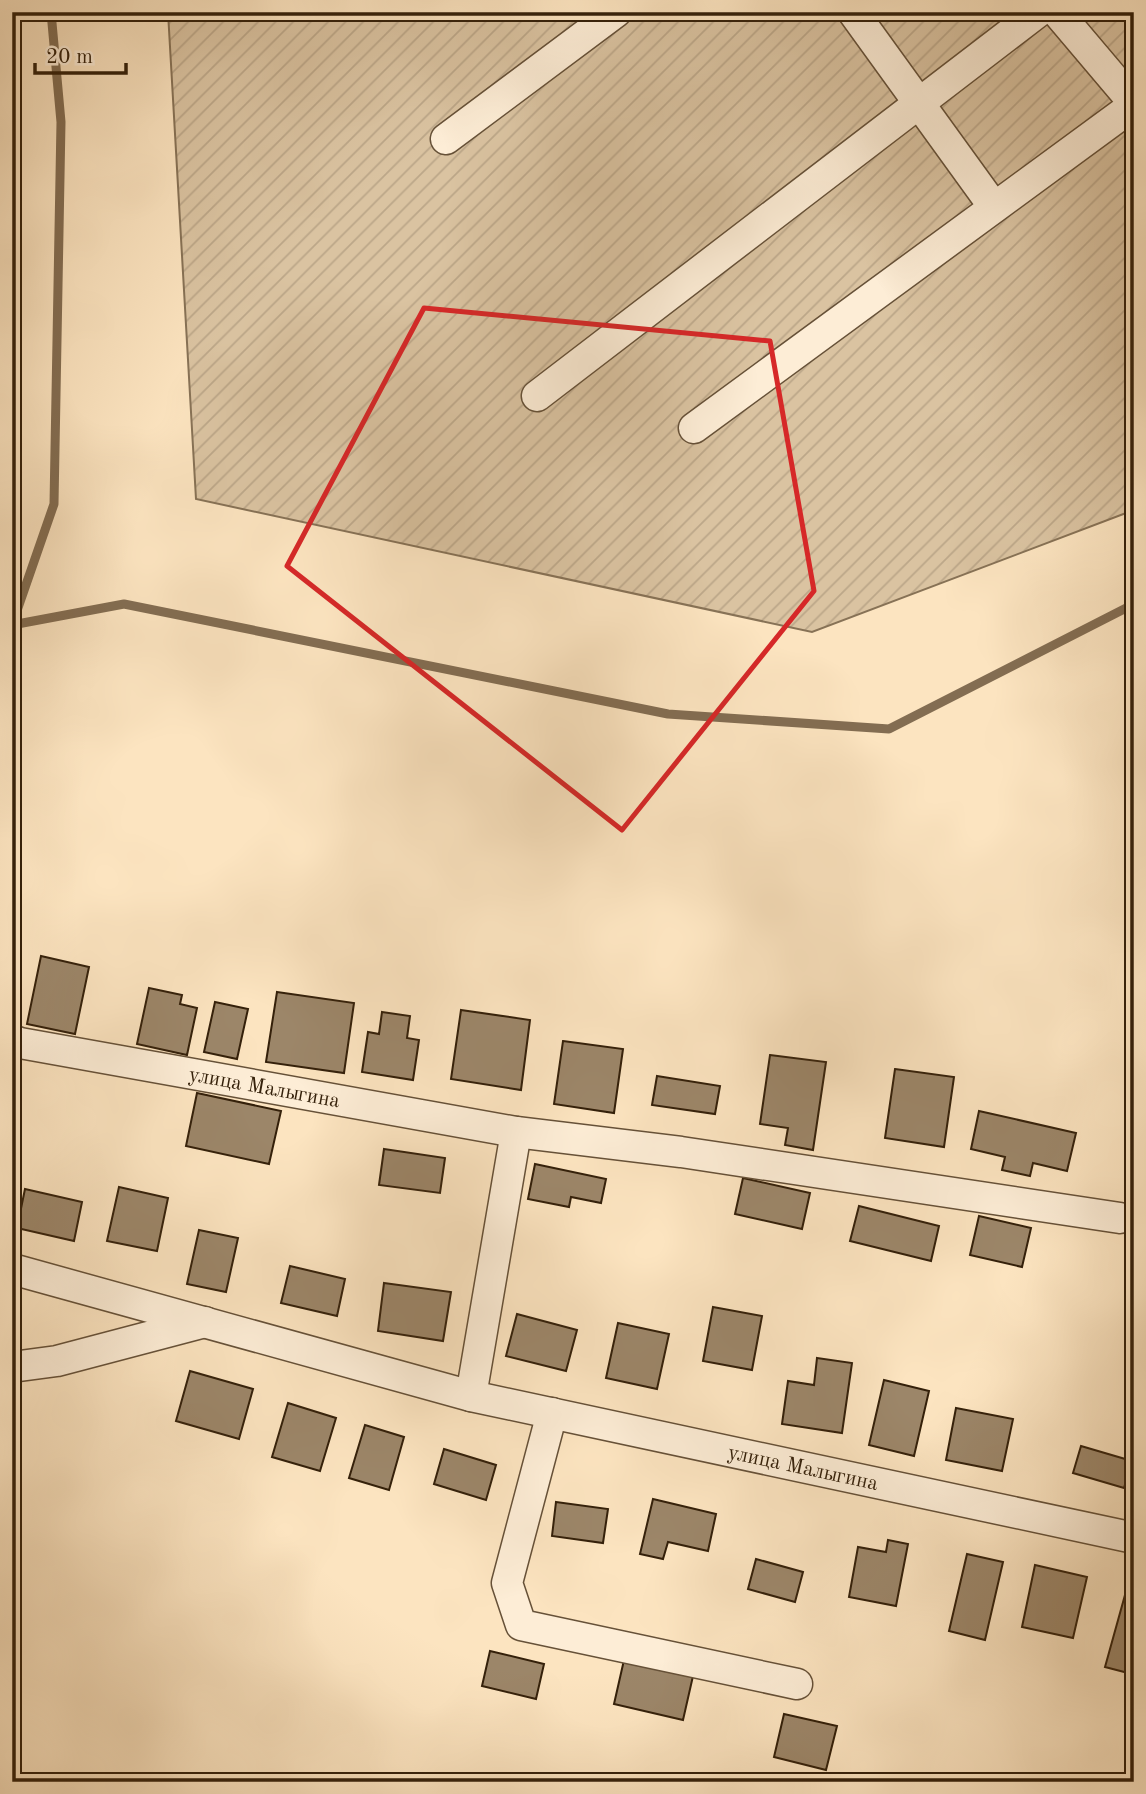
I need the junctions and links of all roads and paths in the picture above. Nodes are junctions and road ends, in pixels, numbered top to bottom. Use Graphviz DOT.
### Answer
graph roads {
  1 [pos="616,12"];
  2 [pos="853,12"];
  3 [pos="1038,12"];
  4 [pos="1057,12"];
  5 [pos="919,104"];
  6 [pos="1134,104"];
  7 [pos="446,139"];
  8 [pos="994,208"];
  9 [pos="537,396"];
  10 [pos="694,428"];
  11 [pos="12,1040"];
  12 [pos="516,1132"];
  13 [pos="1120,1218"];
  14 [pos="12,1269"];
  15 [pos="206,1322"];
  16 [pos="12,1367"];
  17 [pos="471,1396"];
  18 [pos="552,1413"];
  19 [pos="1134,1538"];
  20 [pos="797,1684"];
  1 -- 7 [label="street"];
  2 -- 5 [label="street"];
  3 -- 5 [label="street"];
  4 -- 6 [label="street"];
  5 -- 8 [label="street"];
  5 -- 9 [label="street"];
  6 -- 8 [label="street"];
  8 -- 10 [label="street"];
  11 -- 12 [label="street, улица Малыгина"];
  12 -- 13 [label="street, улица Малыгина"];
  12 -- 17 [label="street"];
  14 -- 15 [label="street, улица Малыгина"];
  15 -- 16 [label="street, улица Малыгина"];
  15 -- 17 [label="street, улица Малыгина"];
  17 -- 18 [label="street, улица Малыгина"];
  18 -- 19 [label="street, улица Малыгина"];
  18 -- 20 [label="street"];
}
